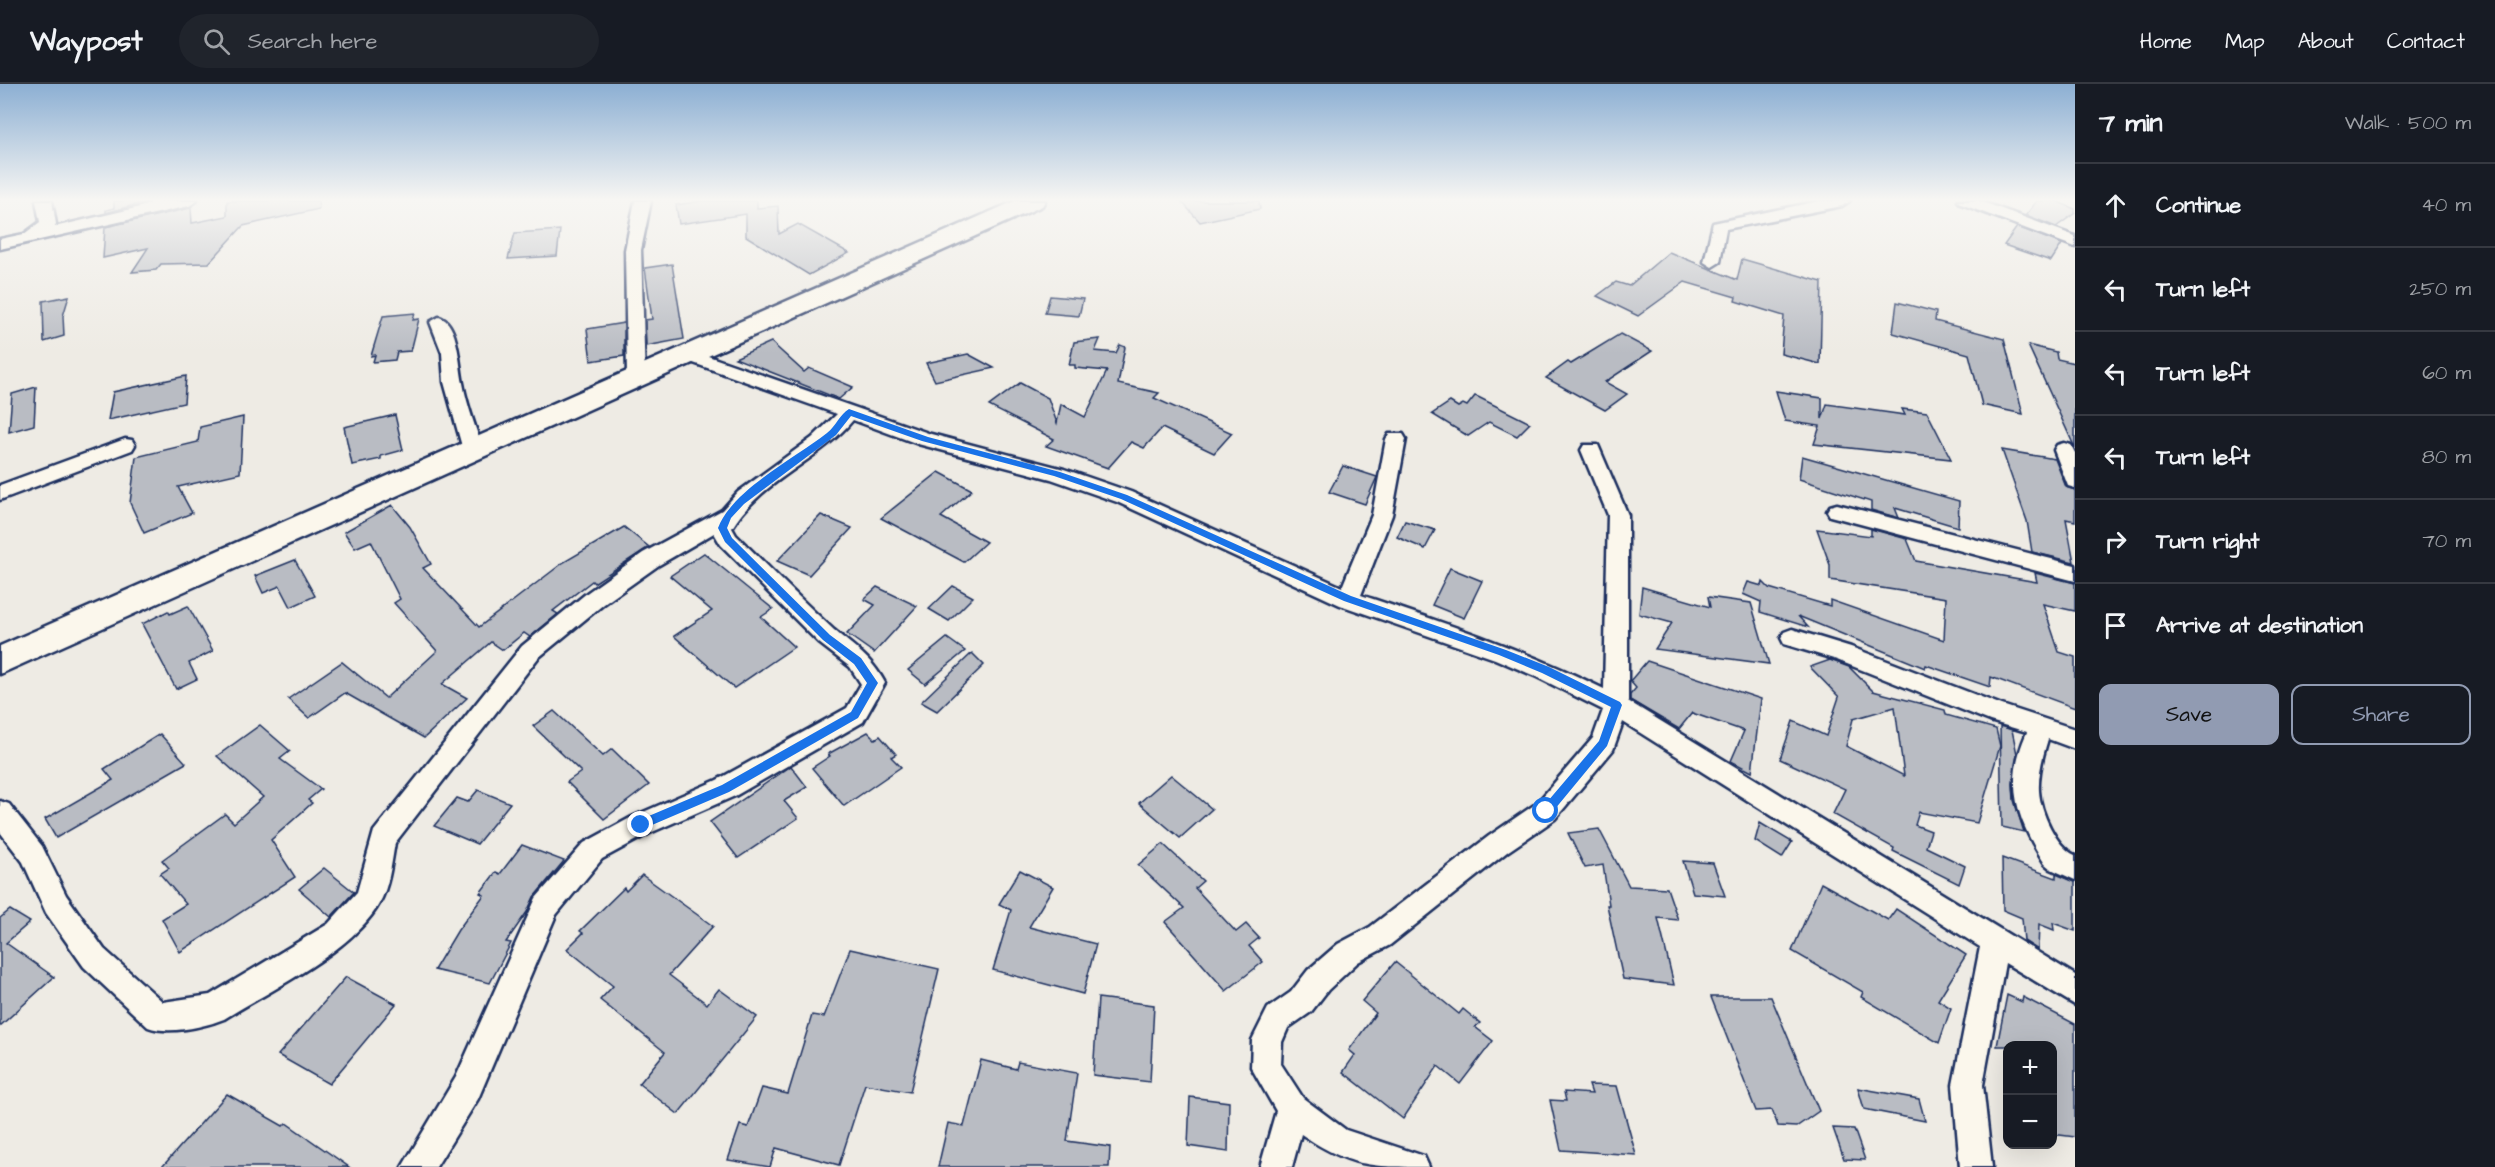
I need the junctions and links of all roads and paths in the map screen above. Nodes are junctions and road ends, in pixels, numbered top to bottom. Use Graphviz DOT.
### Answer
graph roads {
  1 [pos="633,252"];
  2 [pos="913,252"];
  3 [pos="1714,252"];
  4 [pos="1712,262"];
  5 [pos="439,322"];
  6 [pos="688,355"];
  7 [pos="636,379"];
  8 [pos="849,412"];
  9 [pos="1396,439"];
  10 [pos="125,445"];
  11 [pos="473,450"];
  12 [pos="1591,450"];
  13 [pos="2064,450"];
  14 [pos="2075,481"];
  15 [pos="0,493"];
  16 [pos="1838,512"];
  17 [pos="727,516"];
  18 [pos="2075,573"];
  19 [pos="1348,599"];
  20 [pos="1792,638"];
  21 [pos="0,661"];
  22 [pos="1616,705"];
  23 [pos="2043,726"];
  24 [pos="2075,739"];
  25 [pos="0,812"];
  26 [pos="2075,868"];
  27 [pos="1995,942"];
  28 [pos="2075,992"];
  29 [pos="1292,1108"];
  30 [pos="418,1167"];
  31 [pos="1276,1167"];
  32 [pos="1413,1167"];
  33 [pos="1976,1167"];
  1 -- 7 [label="street"];
  2 -- 6 [label="main road"];
  3 -- 4 [label="street"];
  5 -- 11 [label="street"];
  6 -- 7 [label="main road"];
  6 -- 8 [label="street"];
  7 -- 11 [label="main road"];
  8 -- 17 [label="street"];
  8 -- 19 [label="street"];
  9 -- 19 [label="street"];
  10 -- 15 [label="street"];
  11 -- 21 [label="main road"];
  12 -- 22 [label="street"];
  13 -- 14 [label="street"];
  16 -- 18 [label="street"];
  17 -- 25 [label="street"];
  17 -- 30 [label="street"];
  19 -- 22 [label="street"];
  20 -- 23 [label="street"];
  22 -- 27 [label="street"];
  22 -- 29 [label="street"];
  23 -- 24 [label="street"];
  23 -- 26 [label="street"];
  27 -- 28 [label="street"];
  27 -- 33 [label="street"];
  29 -- 31 [label="street"];
  29 -- 32 [label="street"];
}
